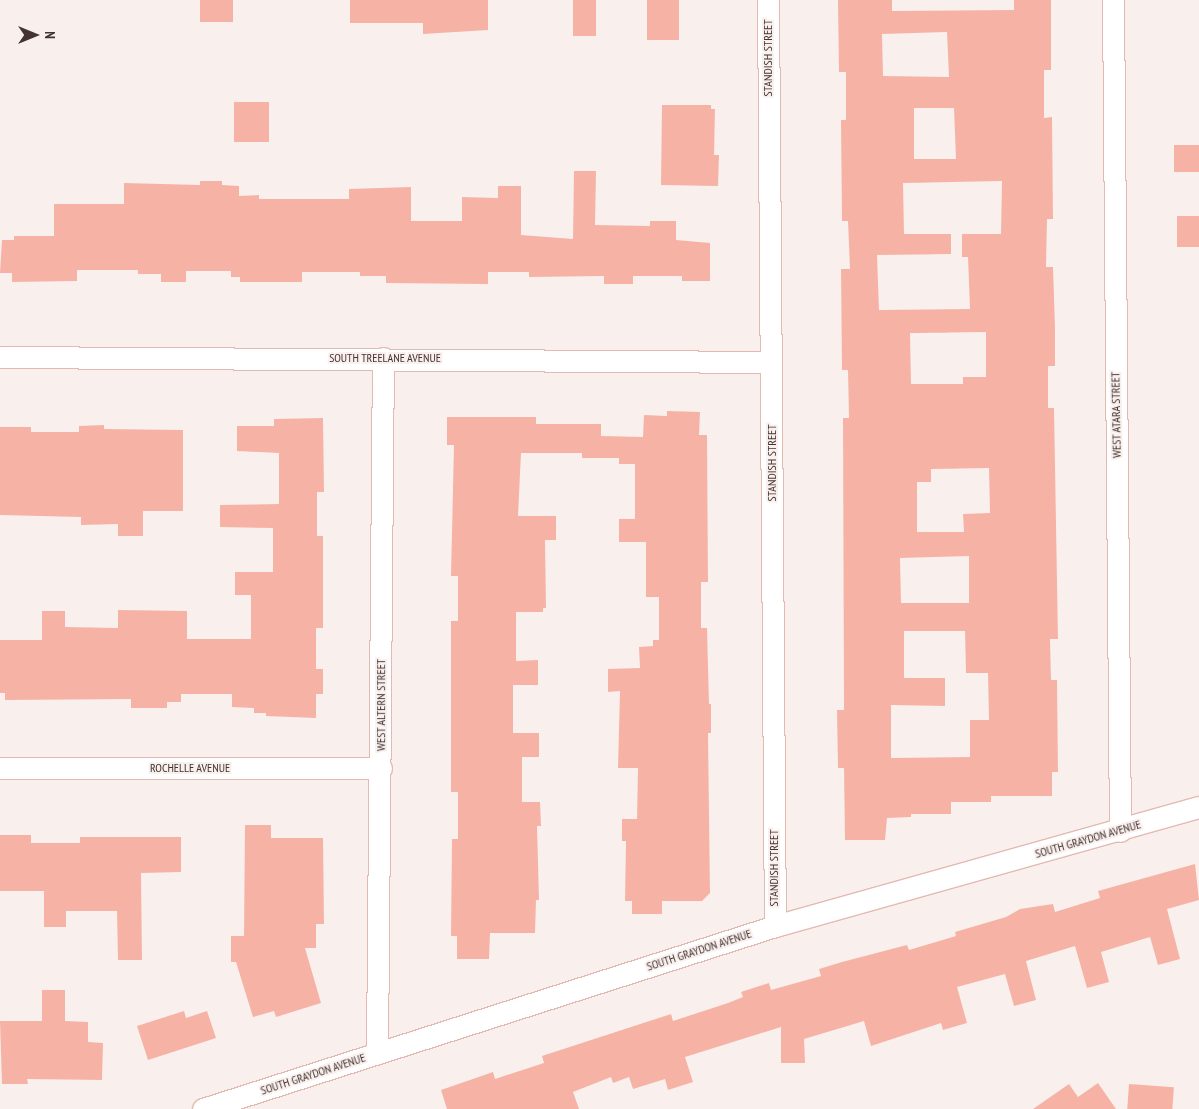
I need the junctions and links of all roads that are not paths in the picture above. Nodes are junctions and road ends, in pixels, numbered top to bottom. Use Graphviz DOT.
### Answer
graph roads {
  1 [pos="768,0"];
  2 [pos="1113,0"];
  3 [pos="0,357"];
  4 [pos="383,358"];
  5 [pos="771,362"];
  6 [pos="0,768"];
  7 [pos="381,768"];
  8 [pos="1199,807"];
  9 [pos="1120,830"];
  10 [pos="775,926"];
  11 [pos="377,1053"];
  12 [pos="203,1109"];
  1 -- 5 [label="street, STANDISH STREET"];
  2 -- 9 [label="street, WEST ATARA STREET"];
  3 -- 4 [label="street, SOUTH TREELANE AVENUE"];
  4 -- 5 [label="street, SOUTH TREELANE AVENUE"];
  4 -- 7 [label="street, WEST ALTERN STREET"];
  5 -- 10 [label="street, STANDISH STREET"];
  6 -- 7 [label="street, ROCHELLE AVENUE"];
  7 -- 11 [label="street, WEST ALTERN STREET"];
  8 -- 9 [label="street, SOUTH GRAYDON AVENUE"];
  9 -- 10 [label="street, SOUTH GRAYDON AVENUE"];
  10 -- 11 [label="street, SOUTH GRAYDON AVENUE"];
  11 -- 12 [label="street, SOUTH GRAYDON AVENUE"];
}
